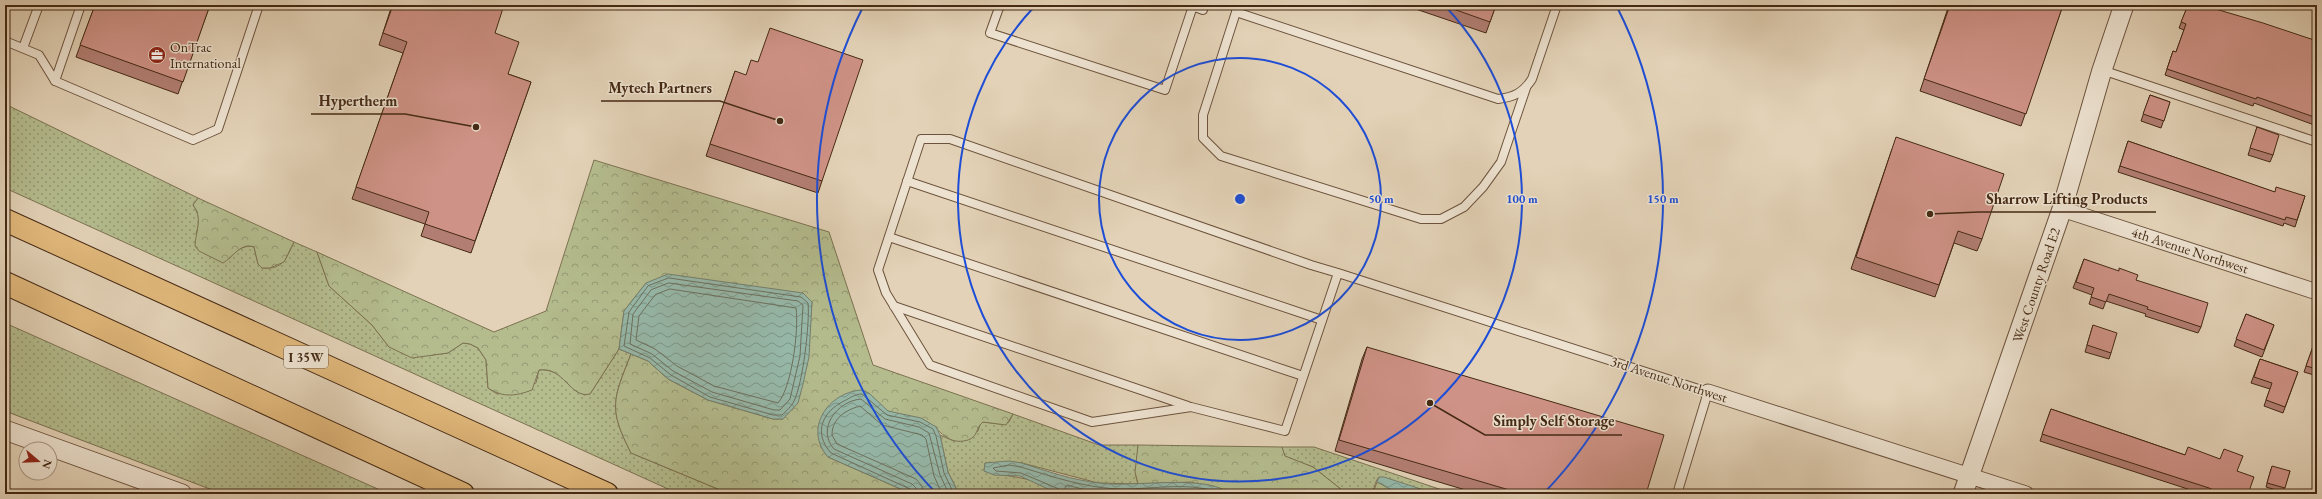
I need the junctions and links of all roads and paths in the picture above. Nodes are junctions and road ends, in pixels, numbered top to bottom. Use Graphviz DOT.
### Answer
graph roads {
  1 [pos="39,5"];
  2 [pos="81,5"];
  3 [pos="259,5"];
  4 [pos="1000,5"];
  5 [pos="1204,5"];
  6 [pos="1557,5"];
  7 [pos="2124,5"];
  8 [pos="1191,6"];
  9 [pos="1237,8"];
  10 [pos="5,41"];
  11 [pos="24,48"];
  12 [pos="2102,70"];
  13 [pos="55,80"];
  14 [pos="1526,88"];
  15 [pos="2317,142"];
  16 [pos="907,181"];
  17 [pos="2062,208"];
  18 [pos="5,220"];
  19 [pos="889,238"];
  20 [pos="1338,273"];
  21 [pos="5,283"];
  22 [pos="2317,292"];
  23 [pos="894,306"];
  24 [pos="1322,320"];
  25 [pos="1303,376"];
  26 [pos="1708,392"];
  27 [pos="1191,407"];
  28 [pos="5,430"];
  29 [pos="1970,476"];
  30 [pos="182,494"];
  31 [pos="463,494"];
  32 [pos="607,494"];
  33 [pos="1677,494"];
  34 [pos="1963,494"];
  35 [pos="2026,494"];
  1 -- 11 [label="lane"];
  2 -- 13 [label="lane"];
  3 -- 13 [label="lane"];
  4 -- 8 [label="lane"];
  5 -- 8 [label="lane"];
  6 -- 14 [label="lane"];
  7 -- 12 [label="street, West County Road E2"];
  9 -- 14 [label="lane"];
  9 -- 14 [label="lane"];
  10 -- 11 [label="lane"];
  11 -- 13 [label="lane"];
  12 -- 15 [label="lane"];
  12 -- 17 [label="street, West County Road E2"];
  16 -- 19 [label="lane"];
  16 -- 20 [label="lane, 3rd Avenue Northwest"];
  16 -- 24 [label="lane"];
  17 -- 22 [label="street, 4th Avenue Northwest"];
  17 -- 29 [label="street, West County Road E2"];
  18 -- 32 [label="highway, I 35W"];
  19 -- 23 [label="lane"];
  19 -- 25 [label="lane"];
  20 -- 24 [label="lane"];
  20 -- 26 [label="lane, 3rd Avenue Northwest"];
  21 -- 31 [label="highway"];
  23 -- 27 [label="lane"];
  23 -- 27 [label="lane"];
  24 -- 25 [label="lane"];
  25 -- 27 [label="lane"];
  26 -- 29 [label="street, 3rd Avenue Northwest"];
  26 -- 33 [label="lane"];
  28 -- 30 [label="street"];
  29 -- 34 [label="street, West County Road E2"];
  29 -- 35 [label="street, 3rd Avenue Northwest"];
}
